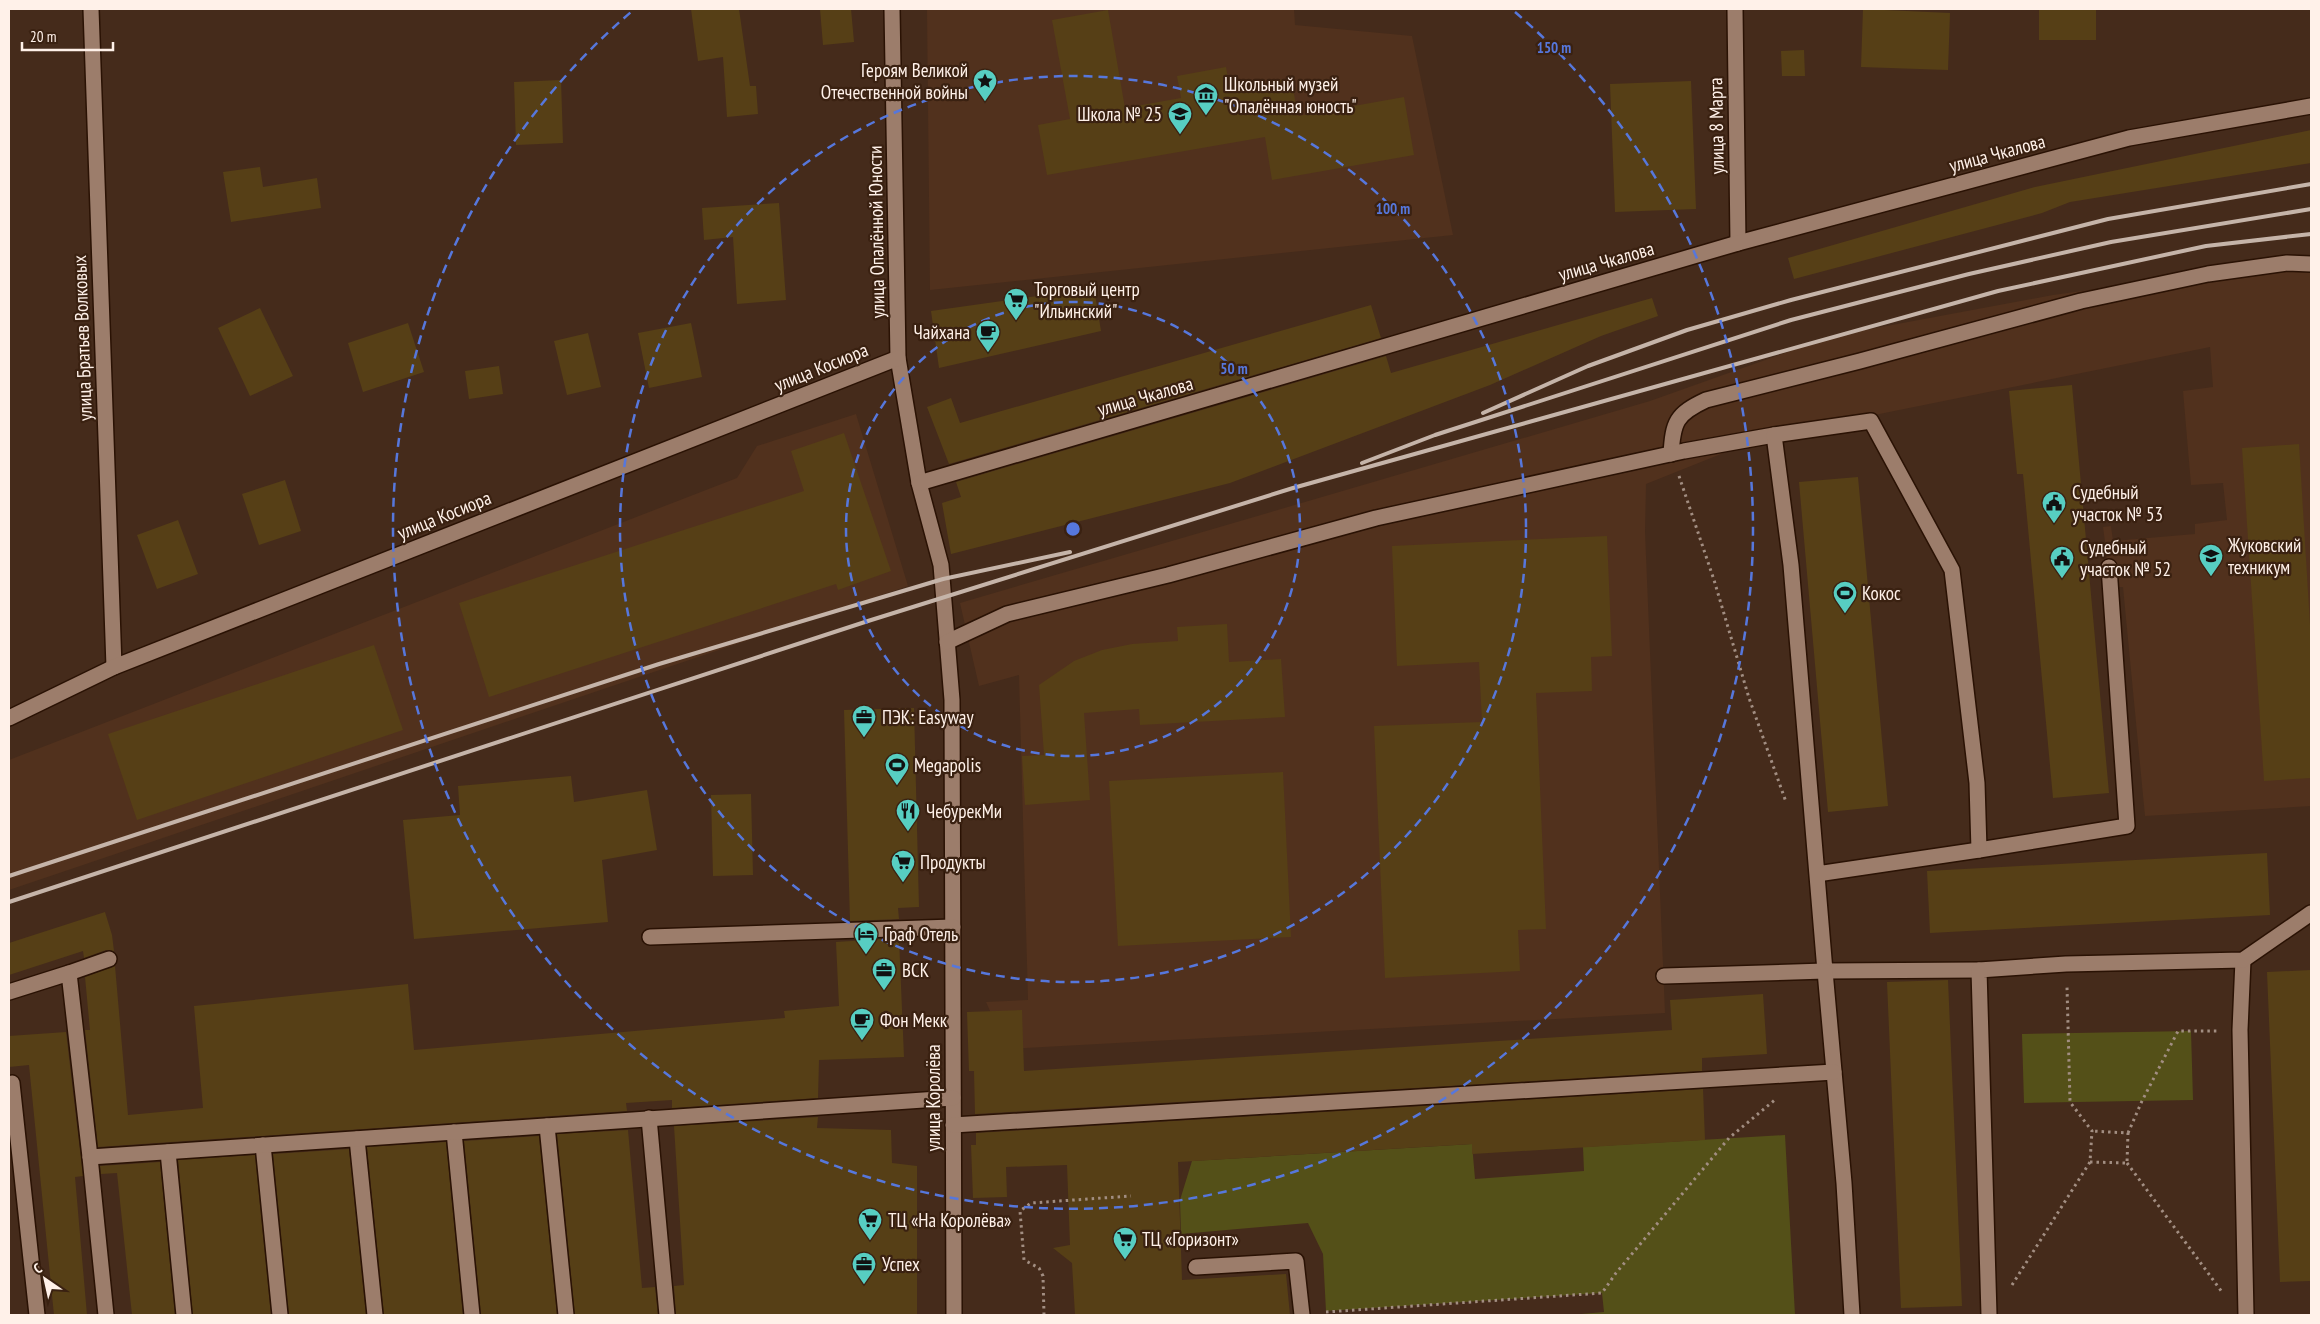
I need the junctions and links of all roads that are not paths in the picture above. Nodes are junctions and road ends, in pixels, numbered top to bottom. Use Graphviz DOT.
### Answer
graph roads {
  1 [pos="91,9"];
  2 [pos="892,9"];
  3 [pos="1735,9"];
  4 [pos="2311,106"];
  5 [pos="1738,243"];
  6 [pos="2311,264"];
  7 [pos="898,358"];
  8 [pos="1774,436"];
  9 [pos="1671,454"];
  10 [pos="919,483"];
  11 [pos="2108,567"];
  12 [pos="946,642"];
  13 [pos="114,667"];
  14 [pos="9,718"];
  15 [pos="1979,850"];
  16 [pos="1817,874"];
  17 [pos="2311,913"];
  18 [pos="953,927"];
  19 [pos="650,937"];
  20 [pos="109,960"];
  21 [pos="2243,960"];
  22 [pos="1979,970"];
  23 [pos="1825,971"];
  24 [pos="69,972"];
  25 [pos="1664,976"];
  26 [pos="9,992"];
  27 [pos="1834,1072"];
  28 [pos="9,1084"];
  29 [pos="953,1098"];
  30 [pos="649,1118"];
  31 [pos="953,1125"];
  32 [pos="547,1126"];
  33 [pos="454,1132"];
  34 [pos="357,1139"];
  35 [pos="263,1145"];
  36 [pos="168,1152"];
  37 [pos="90,1157"];
  38 [pos="1196,1267"];
  39 [pos="38,1315"];
  40 [pos="106,1315"];
  41 [pos="184,1315"];
  42 [pos="280,1315"];
  43 [pos="375,1315"];
  44 [pos="472,1315"];
  45 [pos="566,1315"];
  46 [pos="667,1315"];
  47 [pos="954,1315"];
  48 [pos="1302,1315"];
  49 [pos="1852,1315"];
  50 [pos="1989,1315"];
  51 [pos="2246,1315"];
  1 -- 13 [label="street, улица Братьев Волковых"];
  2 -- 7 [label="street, улица Опалённой Юности"];
  3 -- 5 [label="street, улица 8 Марта"];
  4 -- 5 [label="street, улица Чкалова"];
  5 -- 10 [label="street, улица Чкалова"];
  6 -- 9 [label="street"];
  7 -- 10 [label="street, улица Опалённой Юности"];
  7 -- 13 [label="street, улица Косиора"];
  8 -- 9 [label="street"];
  8 -- 15 [label="street"];
  8 -- 16 [label="street"];
  9 -- 12 [label="street"];
  10 -- 12 [label="street, улица Опалённой Юности"];
  11 -- 15 [label="street"];
  12 -- 18 [label="street, улица Королёва"];
  13 -- 14 [label="street, улица Косиора"];
  15 -- 16 [label="street"];
  16 -- 23 [label="street"];
  17 -- 21 [label="street"];
  18 -- 19 [label="street"];
  18 -- 29 [label="street, улица Королёва"];
  20 -- 24 [label="street"];
  21 -- 22 [label="street"];
  21 -- 51 [label="street"];
  22 -- 23 [label="street"];
  22 -- 50 [label="street"];
  23 -- 25 [label="street"];
  23 -- 27 [label="street"];
  24 -- 26 [label="street"];
  24 -- 37 [label="street"];
  27 -- 31 [label="street"];
  27 -- 49 [label="street"];
  28 -- 39 [label="street"];
  29 -- 30 [label="street"];
  29 -- 31 [label="street, улица Королёва"];
  30 -- 32 [label="street"];
  30 -- 46 [label="street"];
  31 -- 47 [label="street, улица Королёва"];
  32 -- 33 [label="street"];
  32 -- 45 [label="street"];
  33 -- 34 [label="street"];
  33 -- 44 [label="street"];
  34 -- 35 [label="street"];
  34 -- 43 [label="street"];
  35 -- 36 [label="street"];
  35 -- 42 [label="street"];
  36 -- 37 [label="street"];
  36 -- 41 [label="street"];
  37 -- 40 [label="street"];
  38 -- 48 [label="street"];
}
